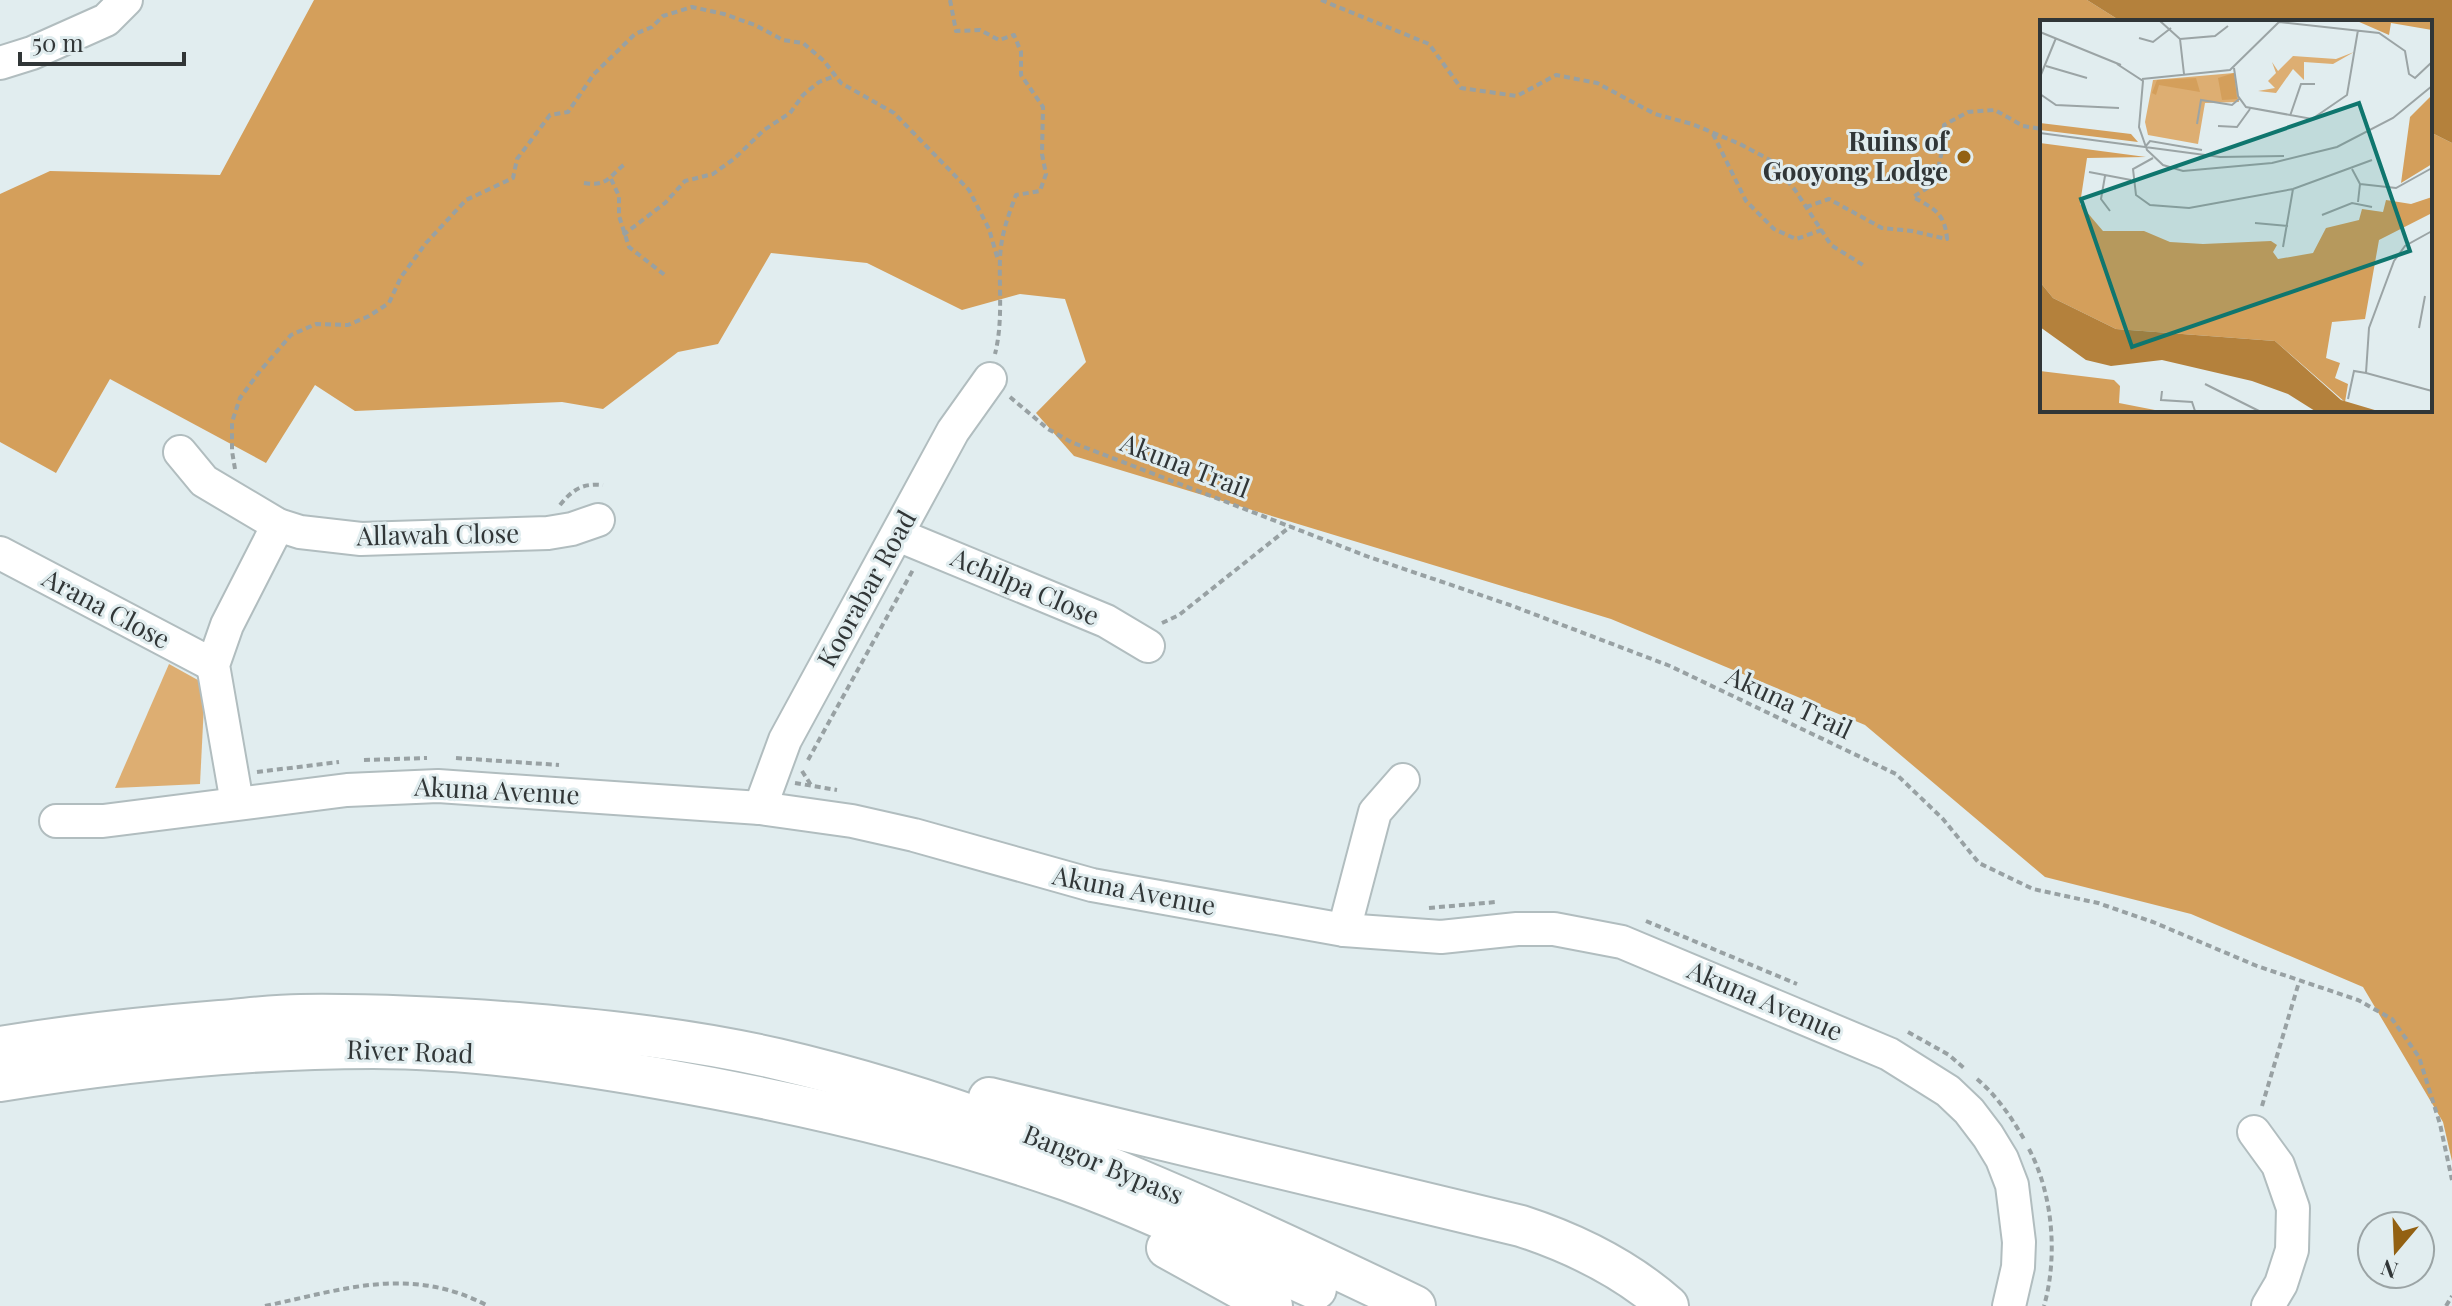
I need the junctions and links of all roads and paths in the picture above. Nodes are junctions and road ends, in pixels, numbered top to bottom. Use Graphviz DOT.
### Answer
graph roads {
  1 [pos="126,0"];
  2 [pos="950,0"];
  3 [pos="1321,0"];
  4 [pos="0,63"];
  5 [pos="835,76"];
  6 [pos="2040,129"];
  7 [pos="1712,132"];
  8 [pos="625,164"];
  9 [pos="611,179"];
  10 [pos="584,183"];
  11 [pos="1806,207"];
  12 [pos="1822,230"];
  13 [pos="623,235"];
  14 [pos="1863,265"];
  15 [pos="1000,266"];
  16 [pos="666,276"];
  17 [pos="990,379"];
  18 [pos="180,452"];
  19 [pos="228,495"];
  20 [pos="598,520"];
  21 [pos="278,525"];
  22 [pos="1291,526"];
  23 [pos="912,540"];
  24 [pos="0,553"];
  25 [pos="1141,641"];
  26 [pos="213,665"];
  27 [pos="1403,780"];
  28 [pos="811,785"];
  29 [pos="237,803"];
  30 [pos="760,808"];
  31 [pos="56,821"];
  32 [pos="1344,930"];
  33 [pos="2299,982"];
  34 [pos="0,1047"];
  35 [pos="777,1059"];
  36 [pos="0,1081"];
  37 [pos="818,1108"];
  38 [pos="2254,1132"];
  39 [pos="2452,1180"];
  40 [pos="2452,1296"];
  41 [pos="265,1306"];
  42 [pos="488,1306"];
  43 [pos="1272,1306"];
  44 [pos="1351,1306"];
  45 [pos="1415,1306"];
  46 [pos="1668,1306"];
  47 [pos="2009,1306"];
  48 [pos="2268,1306"];
  49 [pos="2446,1306"];
  1 -- 4 [label="street"];
  2 -- 15 [label="path"];
  3 -- 7 [label="path"];
  5 -- 13 [label="path"];
  5 -- 15 [label="path"];
  5 -- 19 [label="path"];
  6 -- 11 [label="path"];
  7 -- 11 [label="path"];
  7 -- 12 [label="path"];
  8 -- 9 [label="path"];
  9 -- 10 [label="path"];
  9 -- 13 [label="path"];
  11 -- 12 [label="path"];
  12 -- 14 [label="path"];
  13 -- 16 [label="path"];
  15 -- 17 [label="path"];
  17 -- 22 [label="path, Akuna Trail"];
  17 -- 23 [label="street, Koorabar Road"];
  18 -- 19 [label="street, Allawah Close"];
  19 -- 21 [label="street, Allawah Close"];
  20 -- 21 [label="street, Allawah Close"];
  21 -- 26 [label="street"];
  22 -- 25 [label="path"];
  22 -- 33 [label="path, Akuna Trail"];
  23 -- 25 [label="street, Achilpa Close"];
  23 -- 28 [label="path"];
  23 -- 30 [label="street, Koorabar Road"];
  24 -- 26 [label="street, Arana Close"];
  26 -- 29 [label="street"];
  27 -- 32 [label="street"];
  29 -- 30 [label="street, Akuna Avenue"];
  29 -- 31 [label="street, Akuna Avenue"];
  30 -- 32 [label="street, Akuna Avenue"];
  32 -- 47 [label="street, Akuna Avenue"];
  33 -- 38 [label="path"];
  33 -- 39 [label="path, Akuna Trail"];
  34 -- 35 [label="main road, River Road"];
  35 -- 45 [label="main road, Bangor Bypass"];
  35 -- 46 [label="main road"];
  36 -- 37 [label="main road, River Road"];
  37 -- 43 [label="main road"];
  37 -- 44 [label="main road, Bangor Bypass"];
  38 -- 48 [label="street"];
  40 -- 49 [label="path"];
  41 -- 42 [label="path"];
}
